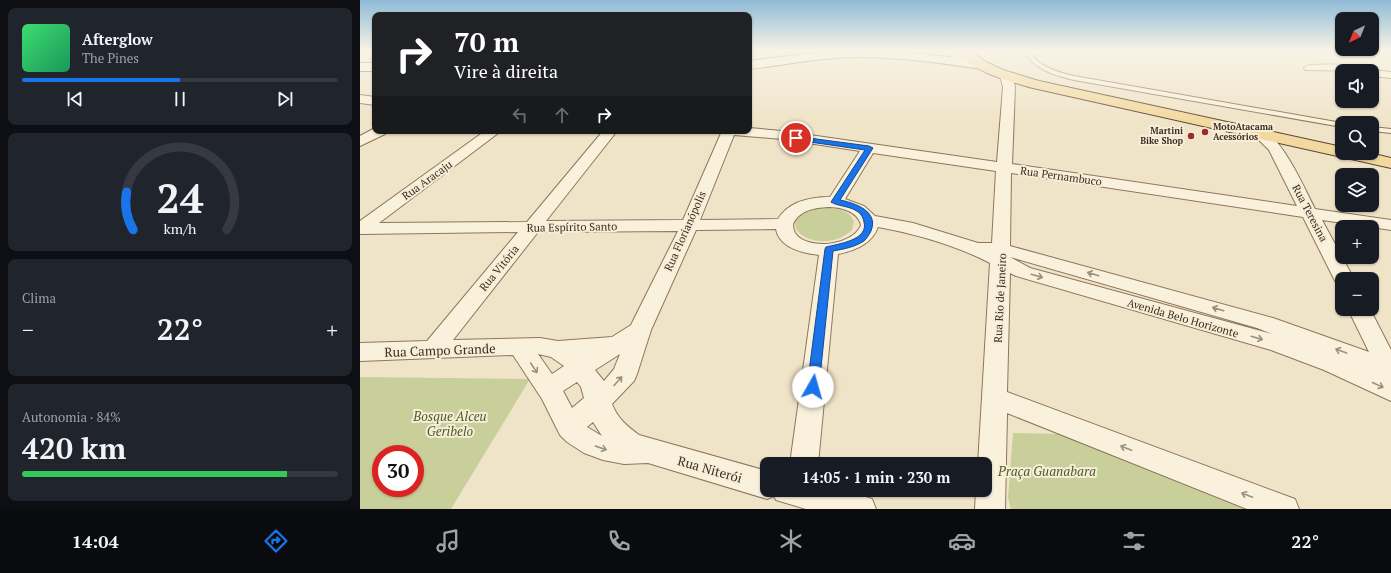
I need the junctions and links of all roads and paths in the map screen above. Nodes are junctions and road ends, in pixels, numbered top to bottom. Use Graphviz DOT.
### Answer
graph roads {
  1 [pos="998,75"];
  2 [pos="1020,75"];
  3 [pos="1068,75"];
  4 [pos="1008,81"];
  5 [pos="360,99"];
  6 [pos="372,101"];
  7 [pos="1335,124"];
  8 [pos="1379,130"];
  9 [pos="1391,131"];
  10 [pos="752,133"];
  11 [pos="375,134"];
  12 [pos="490,134"];
  13 [pos="608,134"];
  14 [pos="729,134"];
  15 [pos="1260,134"];
  16 [pos="1294,141"];
  17 [pos="360,142"];
  18 [pos="1335,144"];
  19 [pos="869,148"];
  20 [pos="1275,148"];
  21 [pos="1335,150"];
  22 [pos="1379,153"];
  23 [pos="1391,156"];
  24 [pos="1378,160"];
  25 [pos="1391,163"];
  26 [pos="1005,168"];
  27 [pos="835,202"];
  28 [pos="1310,213"];
  29 [pos="869,220"];
  30 [pos="784,224"];
  31 [pos="1391,225"];
  32 [pos="689,226"];
  33 [pos="532,228"];
  34 [pos="360,229"];
  35 [pos="829,249"];
  36 [pos="1001,256"];
  37 [pos="1340,272"];
  38 [pos="1363,316"];
  39 [pos="640,330"];
  40 [pos="618,344"];
  41 [pos="520,347"];
  42 [pos="433,350"];
  43 [pos="558,350"];
  44 [pos="360,352"];
  45 [pos="580,369"];
  46 [pos="1390,370"];
  47 [pos="548,388"];
  48 [pos="1391,391"];
  49 [pos="995,398"];
  50 [pos="599,401"];
  51 [pos="569,427"];
  52 [pos="652,452"];
  53 [pos="805,457"];
  54 [pos="760,483"];
  55 [pos="818,497"];
  56 [pos="861,509"];
  57 [pos="990,509"];
  58 [pos="1284,509"];
  1 -- 4 [label="main road"];
  2 -- 18 [label="main road"];
  3 -- 7 [label="lane"];
  4 -- 15 [label="main road"];
  4 -- 26 [label="street, Rua Rio de Janeiro"];
  5 -- 6 [label="street"];
  8 -- 9 [label="lane"];
  10 -- 19 [label="street, Rua Pernambuco"];
  11 -- 17 [label="street"];
  12 -- 34 [label="street, Rua Aracaju"];
  13 -- 33 [label="street, Rua Vitória"];
  14 -- 32 [label="street, Rua Florianópolis"];
  15 -- 16 [label="main road"];
  15 -- 20 [label="street, Rua Teresina"];
  16 -- 20 [label="street"];
  16 -- 21 [label="main road"];
  19 -- 26 [label="street, Rua Pernambuco"];
  19 -- 27 [label="street"];
  20 -- 28 [label="street, Rua Teresina"];
  22 -- 23 [label="main road"];
  24 -- 25 [label="main road"];
  26 -- 28 [label="street, Rua Pernambuco"];
  26 -- 36 [label="street, Rua Rio de Janeiro"];
  27 -- 29 [label="street"];
  27 -- 30 [label="street"];
  28 -- 31 [label="street, Rua Pernambuco"];
  28 -- 37 [label="street, Rua Teresina"];
  29 -- 35 [label="street"];
  29 -- 36 [label="street, Avenida Belo Horizonte"];
  30 -- 32 [label="street, Rua Espírito Santo"];
  30 -- 35 [label="street"];
  32 -- 33 [label="street, Rua Espírito Santo"];
  32 -- 39 [label="street, Rua Florianópolis"];
  33 -- 34 [label="street, Rua Espírito Santo"];
  33 -- 42 [label="street, Rua Vitória"];
  35 -- 53 [label="street"];
  46 -- 36 [label="street, Avenida Belo Horizonte, one-way"];
  36 -- 48 [label="street, Avenida Belo Horizonte, one-way"];
  36 -- 49 [label="street, Rua Rio de Janeiro"];
  38 -- 46 [label="street"];
  39 -- 40 [label="street"];
  50 -- 39 [label="street, Rua Florianópolis, one-way"];
  40 -- 43 [label="street"];
  40 -- 45 [label="street"];
  41 -- 42 [label="street, Rua Campo Grande"];
  41 -- 43 [label="street, Rua Campo Grande"];
  41 -- 47 [label="street, one-way"];
  42 -- 44 [label="street, Rua Campo Grande"];
  43 -- 45 [label="street, Rua Campo Grande"];
  45 -- 47 [label="street"];
  45 -- 50 [label="street, Rua Campo Grande"];
  47 -- 51 [label="street, Rua Niterói"];
  49 -- 57 [label="street, Rua Rio de Janeiro"];
  58 -- 49 [label="street, one-way"];
  50 -- 51 [label="street, Rua Florianópolis"];
  50 -- 52 [label="street, Rua Niterói"];
  51 -- 52 [label="street, Rua Niterói, one-way"];
  52 -- 54 [label="street, Rua Niterói"];
  55 -- 56 [label="street"];
}
